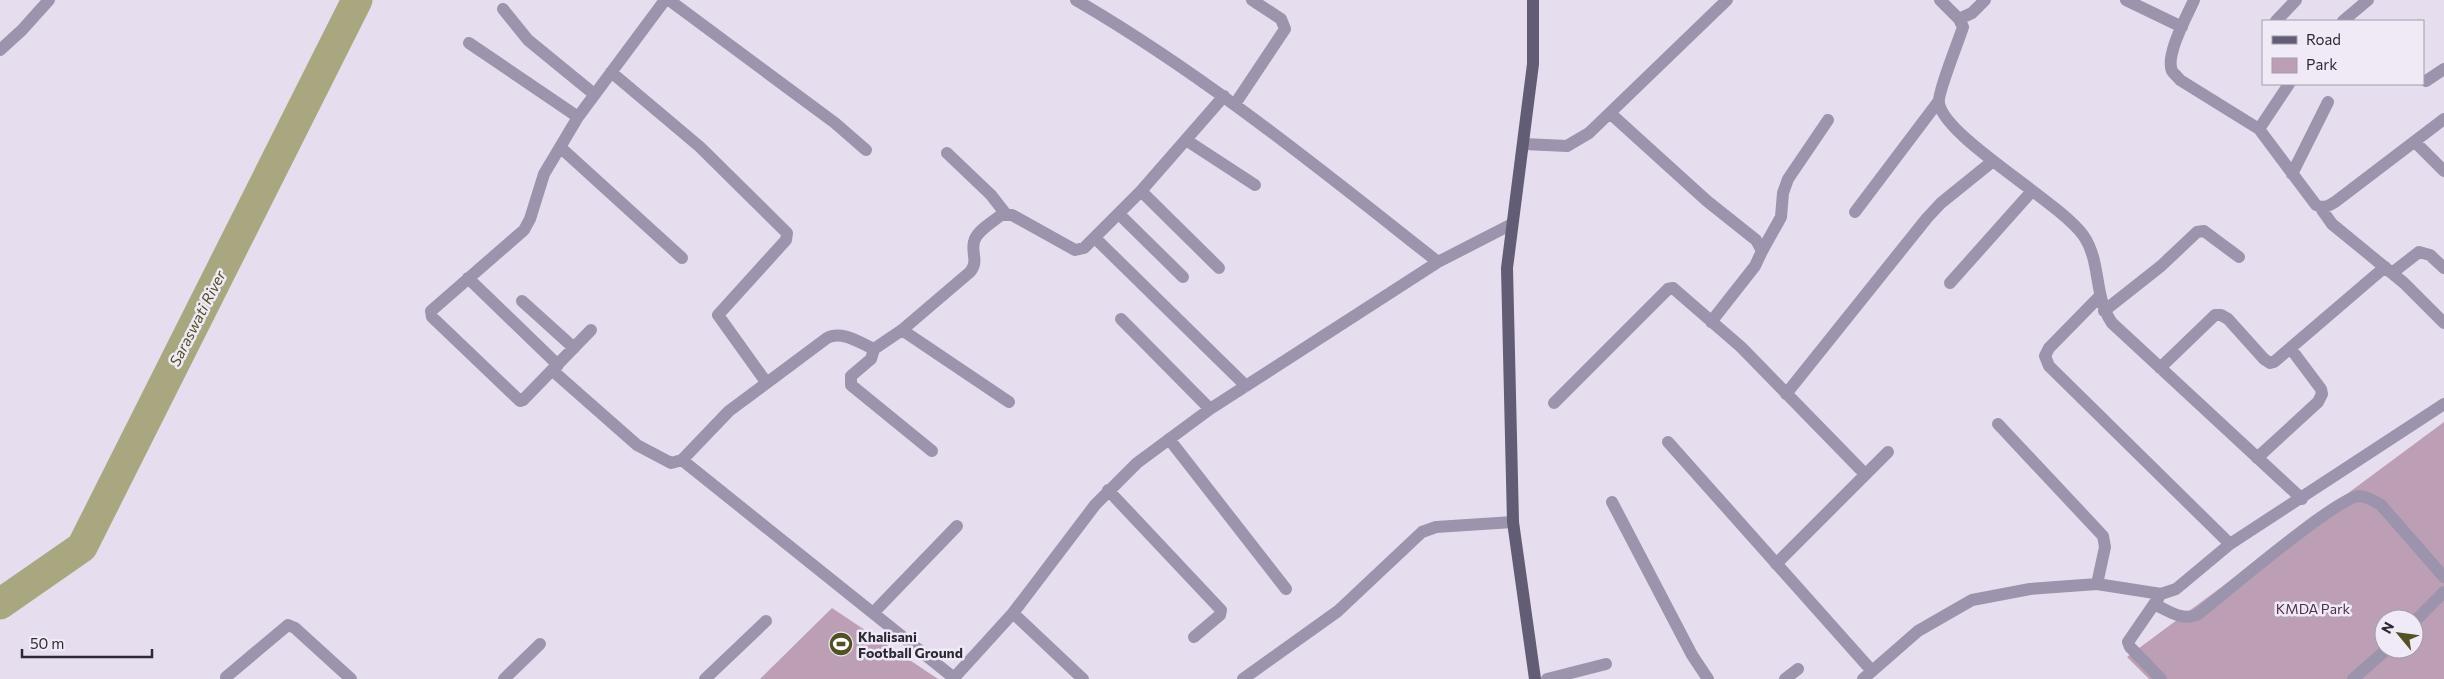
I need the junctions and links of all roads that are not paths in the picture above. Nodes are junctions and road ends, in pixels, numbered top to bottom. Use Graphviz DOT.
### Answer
graph roads {
  1 [pos="49,0"];
  2 [pos="665,0"];
  3 [pos="669,0"];
  4 [pos="1076,0"];
  5 [pos="1252,0"];
  6 [pos="1533,0"];
  7 [pos="1727,0"];
  8 [pos="1940,0"];
  9 [pos="1985,0"];
  10 [pos="2126,0"];
  11 [pos="2194,0"];
  12 [pos="2296,0"];
  13 [pos="2368,0"];
  14 [pos="1096,5"];
  15 [pos="503,9"];
  16 [pos="1959,19"];
  17 [pos="2277,20"];
  18 [pos="2344,20"];
  19 [pos="2182,27"];
  20 [pos="469,44"];
  21 [pos="0,50"];
  22 [pos="2444,68"];
  23 [pos="611,72"];
  24 [pos="2426,81"];
  25 [pos="2288,85"];
  26 [pos="594,94"];
  27 [pos="1224,96"];
  28 [pos="1938,102"];
  29 [pos="2328,102"];
  30 [pos="1235,104"];
  31 [pos="1611,114"];
  32 [pos="578,117"];
  33 [pos="2444,119"];
  34 [pos="1828,120"];
  35 [pos="2259,129"];
  36 [pos="1186,140"];
  37 [pos="2415,142"];
  38 [pos="1523,144"];
  39 [pos="560,147"];
  40 [pos="866,150"];
  41 [pos="947,153"];
  42 [pos="1993,161"];
  43 [pos="2444,171"];
  44 [pos="2292,174"];
  45 [pos="1255,185"];
  46 [pos="1141,191"];
  47 [pos="2032,191"];
  48 [pos="2320,207"];
  49 [pos="1855,212"];
  50 [pos="1005,213"];
  51 [pos="1119,214"];
  52 [pos="1512,224"];
  53 [pos="1095,238"];
  54 [pos="1762,251"];
  55 [pos="2239,257"];
  56 [pos="682,258"];
  57 [pos="1438,262"];
  58 [pos="1219,268"];
  59 [pos="2444,268"];
  60 [pos="2389,270"];
  61 [pos="1183,277"];
  62 [pos="468,278"];
  63 [pos="1950,283"];
  64 [pos="2100,296"];
  65 [pos="522,301"];
  66 [pos="2104,311"];
  67 [pos="1121,319"];
  68 [pos="1711,322"];
  69 [pos="2444,323"];
  70 [pos="591,330"];
  71 [pos="902,330"];
  72 [pos="574,348"];
  73 [pos="874,349"];
  74 [pos="2291,349"];
  75 [pos="555,368"];
  76 [pos="2160,368"];
  77 [pos="766,382"];
  78 [pos="1246,386"];
  79 [pos="1786,394"];
  80 [pos="1009,402"];
  81 [pos="1554,403"];
  82 [pos="2444,404"];
  83 [pos="1210,409"];
  84 [pos="1998,424"];
  85 [pos="1169,439"];
  86 [pos="1668,442"];
  87 [pos="932,451"];
  88 [pos="1888,452"];
  89 [pos="2257,458"];
  90 [pos="682,460"];
  91 [pos="1865,474"];
  92 [pos="1108,490"];
  93 [pos="2302,499"];
  94 [pos="1612,502"];
  95 [pos="1513,522"];
  96 [pos="957,526"];
  97 [pos="2230,544"];
  98 [pos="1776,564"];
  99 [pos="2444,577"];
  100 [pos="2097,584"];
  101 [pos="1286,589"];
  102 [pos="2444,592"];
  103 [pos="2158,599"];
  104 [pos="874,612"];
  105 [pos="1013,612"];
  106 [pos="2424,612"];
  107 [pos="766,621"];
  108 [pos="1194,637"];
  109 [pos="540,644"];
  110 [pos="2376,659"];
  111 [pos="1606,664"];
  112 [pos="1798,669"];
  113 [pos="1868,675"];
  114 [pos="226,678"];
  115 [pos="953,678"];
  116 [pos="351,679"];
  117 [pos="504,679"];
  118 [pos="706,679"];
  119 [pos="1084,679"];
  120 [pos="1243,679"];
  121 [pos="1535,679"];
  122 [pos="1547,679"];
  123 [pos="1708,679"];
  124 [pos="1785,679"];
  125 [pos="2161,679"];
  126 [pos="2353,679"];
  1 -- 21 [label="street"];
  2 -- 23 [label="street"];
  3 -- 40 [label="street"];
  4 -- 14 [label="street"];
  5 -- 30 [label="street"];
  6 -- 38 [label="main road"];
  7 -- 31 [label="street"];
  8 -- 16 [label="street"];
  9 -- 16 [label="street"];
  10 -- 19 [label="street"];
  11 -- 19 [label="street"];
  12 -- 17 [label="street"];
  13 -- 18 [label="street"];
  14 -- 27 [label="street"];
  15 -- 26 [label="street"];
  16 -- 28 [label="street"];
  19 -- 35 [label="street"];
  20 -- 32 [label="street"];
  22 -- 24 [label="street"];
  23 -- 26 [label="street"];
  23 -- 77 [label="street"];
  25 -- 35 [label="street"];
  26 -- 32 [label="street"];
  27 -- 30 [label="street"];
  27 -- 36 [label="street"];
  28 -- 42 [label="street"];
  28 -- 49 [label="street"];
  29 -- 44 [label="street"];
  30 -- 57 [label="street"];
  31 -- 38 [label="street"];
  31 -- 54 [label="street"];
  32 -- 39 [label="street"];
  33 -- 37 [label="street"];
  34 -- 54 [label="street"];
  35 -- 44 [label="street"];
  36 -- 45 [label="street"];
  36 -- 46 [label="street"];
  37 -- 43 [label="street"];
  37 -- 48 [label="street"];
  38 -- 52 [label="main road"];
  39 -- 56 [label="street"];
  39 -- 62 [label="street"];
  41 -- 50 [label="street"];
  42 -- 47 [label="street"];
  42 -- 79 [label="street"];
  44 -- 48 [label="street"];
  46 -- 51 [label="street"];
  46 -- 58 [label="street"];
  47 -- 63 [label="street"];
  47 -- 64 [label="street"];
  48 -- 60 [label="street"];
  50 -- 53 [label="street"];
  50 -- 71 [label="street"];
  51 -- 53 [label="street"];
  51 -- 61 [label="street"];
  52 -- 57 [label="street"];
  52 -- 95 [label="main road"];
  53 -- 78 [label="street"];
  54 -- 68 [label="street"];
  55 -- 66 [label="street"];
  57 -- 78 [label="street"];
  59 -- 60 [label="street"];
  60 -- 69 [label="street"];
  60 -- 74 [label="street"];
  62 -- 75 [label="street"];
  62 -- 75 [label="street"];
  64 -- 66 [label="street"];
  64 -- 97 [label="street"];
  65 -- 72 [label="street"];
  66 -- 76 [label="street"];
  67 -- 83 [label="street"];
  68 -- 79 [label="street"];
  68 -- 81 [label="street"];
  70 -- 72 [label="street"];
  71 -- 73 [label="street"];
  71 -- 80 [label="street"];
  72 -- 75 [label="street"];
  73 -- 77 [label="street"];
  73 -- 87 [label="street"];
  74 -- 76 [label="street"];
  74 -- 89 [label="street"];
  75 -- 90 [label="street"];
  76 -- 89 [label="street"];
  77 -- 90 [label="street"];
  78 -- 83 [label="street"];
  79 -- 91 [label="street"];
  82 -- 93 [label="street"];
  83 -- 85 [label="street"];
  84 -- 100 [label="street"];
  85 -- 92 [label="street"];
  85 -- 101 [label="street"];
  86 -- 98 [label="street"];
  88 -- 91 [label="street"];
  89 -- 93 [label="street"];
  90 -- 104 [label="street"];
  91 -- 98 [label="street"];
  92 -- 105 [label="street"];
  92 -- 108 [label="street"];
  93 -- 97 [label="street"];
  94 -- 123 [label="street"];
  95 -- 120 [label="street"];
  95 -- 121 [label="main road"];
  96 -- 104 [label="street"];
  97 -- 103 [label="street"];
  98 -- 113 [label="street"];
  99 -- 103 [label="street"];
  100 -- 103 [label="street"];
  100 -- 113 [label="street"];
  102 -- 106 [label="street"];
  103 -- 125 [label="street"];
  104 -- 115 [label="street"];
  105 -- 115 [label="street"];
  105 -- 119 [label="street"];
  107 -- 118 [label="street"];
  109 -- 117 [label="street"];
  110 -- 126 [label="street"];
  111 -- 122 [label="street"];
  112 -- 124 [label="street"];
  114 -- 116 [label="street"];
}
